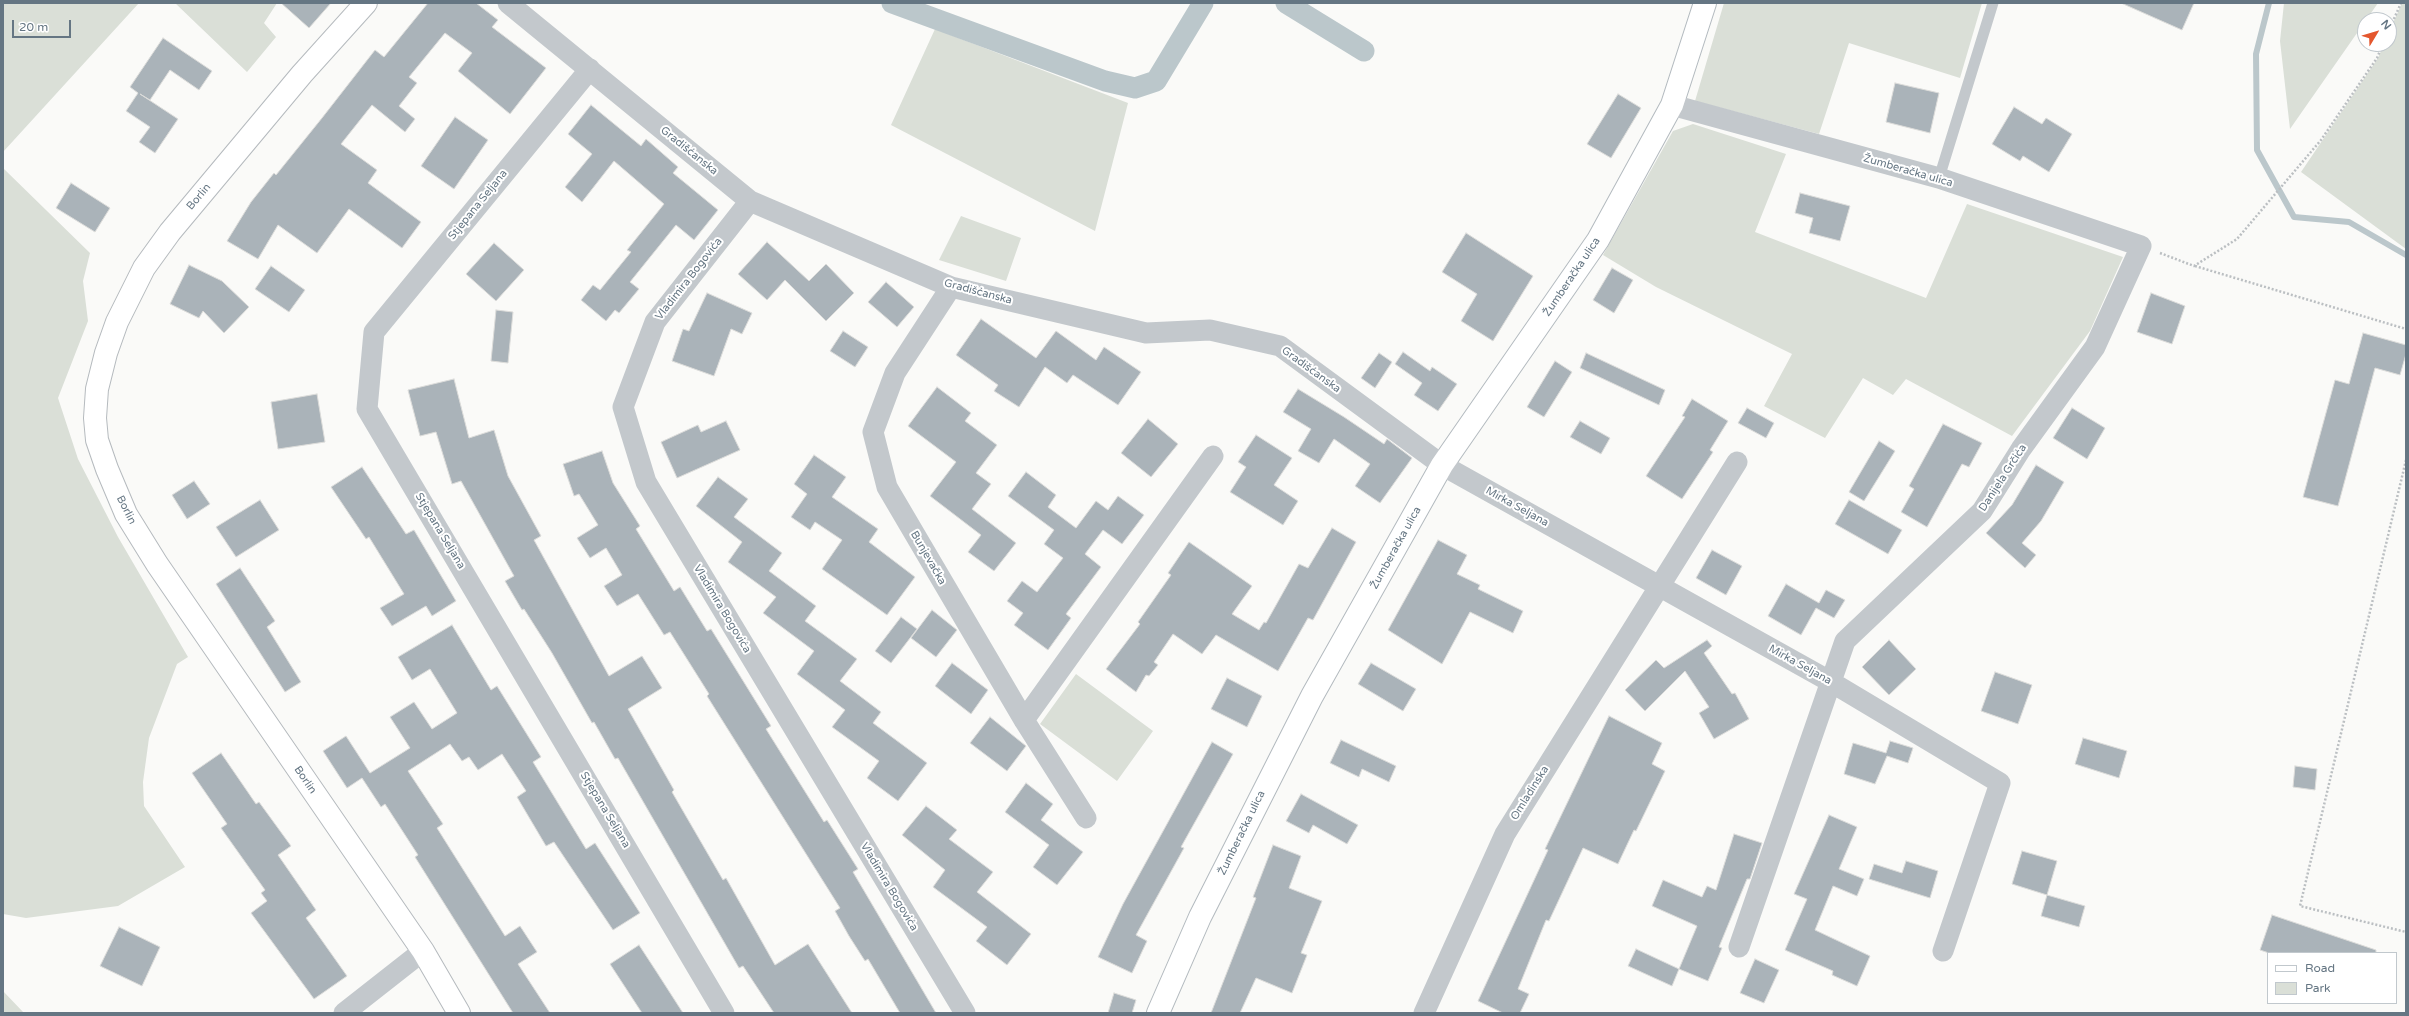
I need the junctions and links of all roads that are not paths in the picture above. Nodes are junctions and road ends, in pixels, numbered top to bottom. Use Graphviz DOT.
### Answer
graph roads {
  1 [pos="366,3"];
  2 [pos="508,3"];
  3 [pos="1705,3"];
  4 [pos="1992,3"];
  5 [pos="590,69"];
  6 [pos="1672,105"];
  7 [pos="1939,178"];
  8 [pos="750,201"];
  9 [pos="2141,246"];
  10 [pos="951,287"];
  11 [pos="1214,456"];
  12 [pos="1736,462"];
  13 [pos="1442,465"];
  14 [pos="1659,586"];
  15 [pos="1831,682"];
  16 [pos="1024,720"];
  17 [pos="1086,818"];
  18 [pos="1739,947"];
  19 [pos="423,951"];
  20 [pos="1943,951"];
  21 [pos="344,1013"];
  22 [pos="459,1013"];
  23 [pos="724,1013"];
  24 [pos="965,1013"];
  25 [pos="1158,1013"];
  26 [pos="1424,1013"];
  1 -- 19 [label="main road, Borlin"];
  2 -- 5 [label="street, Gradišćanska"];
  3 -- 6 [label="main road, Žumberačka ulica"];
  4 -- 7 [label="lane"];
  5 -- 8 [label="street, Gradišćanska"];
  5 -- 23 [label="street, Stjepana Seljana"];
  6 -- 7 [label="street, Žumberačka ulica"];
  6 -- 13 [label="main road, Žumberačka ulica"];
  7 -- 9 [label="street, Žumberačka ulica"];
  8 -- 10 [label="street, Gradišćanska"];
  8 -- 24 [label="street, Vladimira Bogovića"];
  9 -- 15 [label="street, Danijela Grčića"];
  10 -- 13 [label="street, Gradišćanska"];
  10 -- 16 [label="street, Bunjevačka"];
  11 -- 16 [label="street"];
  12 -- 14 [label="street, Omladinska"];
  13 -- 14 [label="street, Mirka Seljana"];
  13 -- 25 [label="main road, Žumberačka ulica"];
  14 -- 15 [label="street, Mirka Seljana"];
  14 -- 26 [label="street, Omladinska"];
  15 -- 18 [label="street, Danijela Grčića"];
  15 -- 20 [label="street, Mirka Seljana"];
  16 -- 17 [label="street, Bunjevačka"];
  19 -- 21 [label="street"];
  19 -- 22 [label="main road, Borlin"];
}
